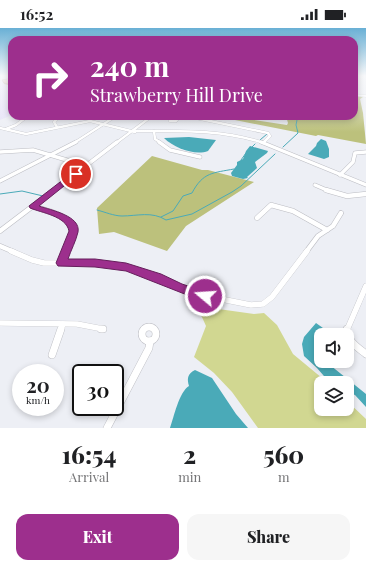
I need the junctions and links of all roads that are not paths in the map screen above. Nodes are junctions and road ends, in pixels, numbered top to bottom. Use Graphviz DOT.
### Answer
graph roads {
  1 [pos="23,120"];
  2 [pos="56,120"];
  3 [pos="110,120"];
  4 [pos="147,120"];
  5 [pos="208,120"];
  6 [pos="104,124"];
  7 [pos="204,124"];
  8 [pos="57,127"];
  9 [pos="0,128"];
  10 [pos="6,130"];
  11 [pos="133,131"];
  12 [pos="141,132"];
  13 [pos="154,132"];
  14 [pos="263,144"];
  15 [pos="0,152"];
  16 [pos="6,152"];
  17 [pos="366,152"];
  18 [pos="50,154"];
  19 [pos="0,156"];
  20 [pos="200,157"];
  21 [pos="87,166"];
  22 [pos="340,175"];
  23 [pos="0,181"];
  24 [pos="315,185"];
  25 [pos="366,186"];
  26 [pos="366,194"];
  27 [pos="33,206"];
  28 [pos="341,214"];
  29 [pos="256,218"];
  30 [pos="327,230"];
  31 [pos="0,231"];
  32 [pos="0,246"];
  33 [pos="61,263"];
  34 [pos="366,286"];
  35 [pos="364,298"];
  36 [pos="0,323"];
  37 [pos="63,324"];
  38 [pos="103,329"];
  39 [pos="150,341"];
  40 [pos="366,354"];
  41 [pos="52,356"];
  42 [pos="106,428"];
  1 -- 10 [label="street"];
  2 -- 8 [label="street"];
  3 -- 6 [label="street"];
  4 -- 11 [label="street"];
  5 -- 7 [label="street"];
  5 -- 14 [label="street"];
  6 -- 8 [label="street"];
  6 -- 11 [label="street"];
  6 -- 18 [label="street"];
  8 -- 10 [label="street"];
  9 -- 10 [label="street"];
  11 -- 12 [label="street"];
  11 -- 21 [label="street"];
  12 -- 13 [label="street"];
  12 -- 13 [label="street"];
  13 -- 14 [label="street"];
  13 -- 20 [label="street"];
  14 -- 22 [label="street"];
  15 -- 16 [label="street"];
  16 -- 18 [label="street"];
  16 -- 19 [label="street"];
  17 -- 22 [label="street"];
  18 -- 21 [label="street"];
  18 -- 23 [label="street"];
  21 -- 27 [label="street"];
  22 -- 25 [label="street"];
  24 -- 26 [label="street"];
  27 -- 31 [label="street"];
  27 -- 33 [label="street"];
  28 -- 30 [label="street"];
  29 -- 30 [label="street"];
  30 -- 33 [label="street"];
  32 -- 33 [label="street"];
  34 -- 35 [label="street"];
  35 -- 40 [label="street"];
  36 -- 37 [label="street"];
  37 -- 38 [label="street"];
  37 -- 41 [label="street"];
  39 -- 42 [label="street"];
}
